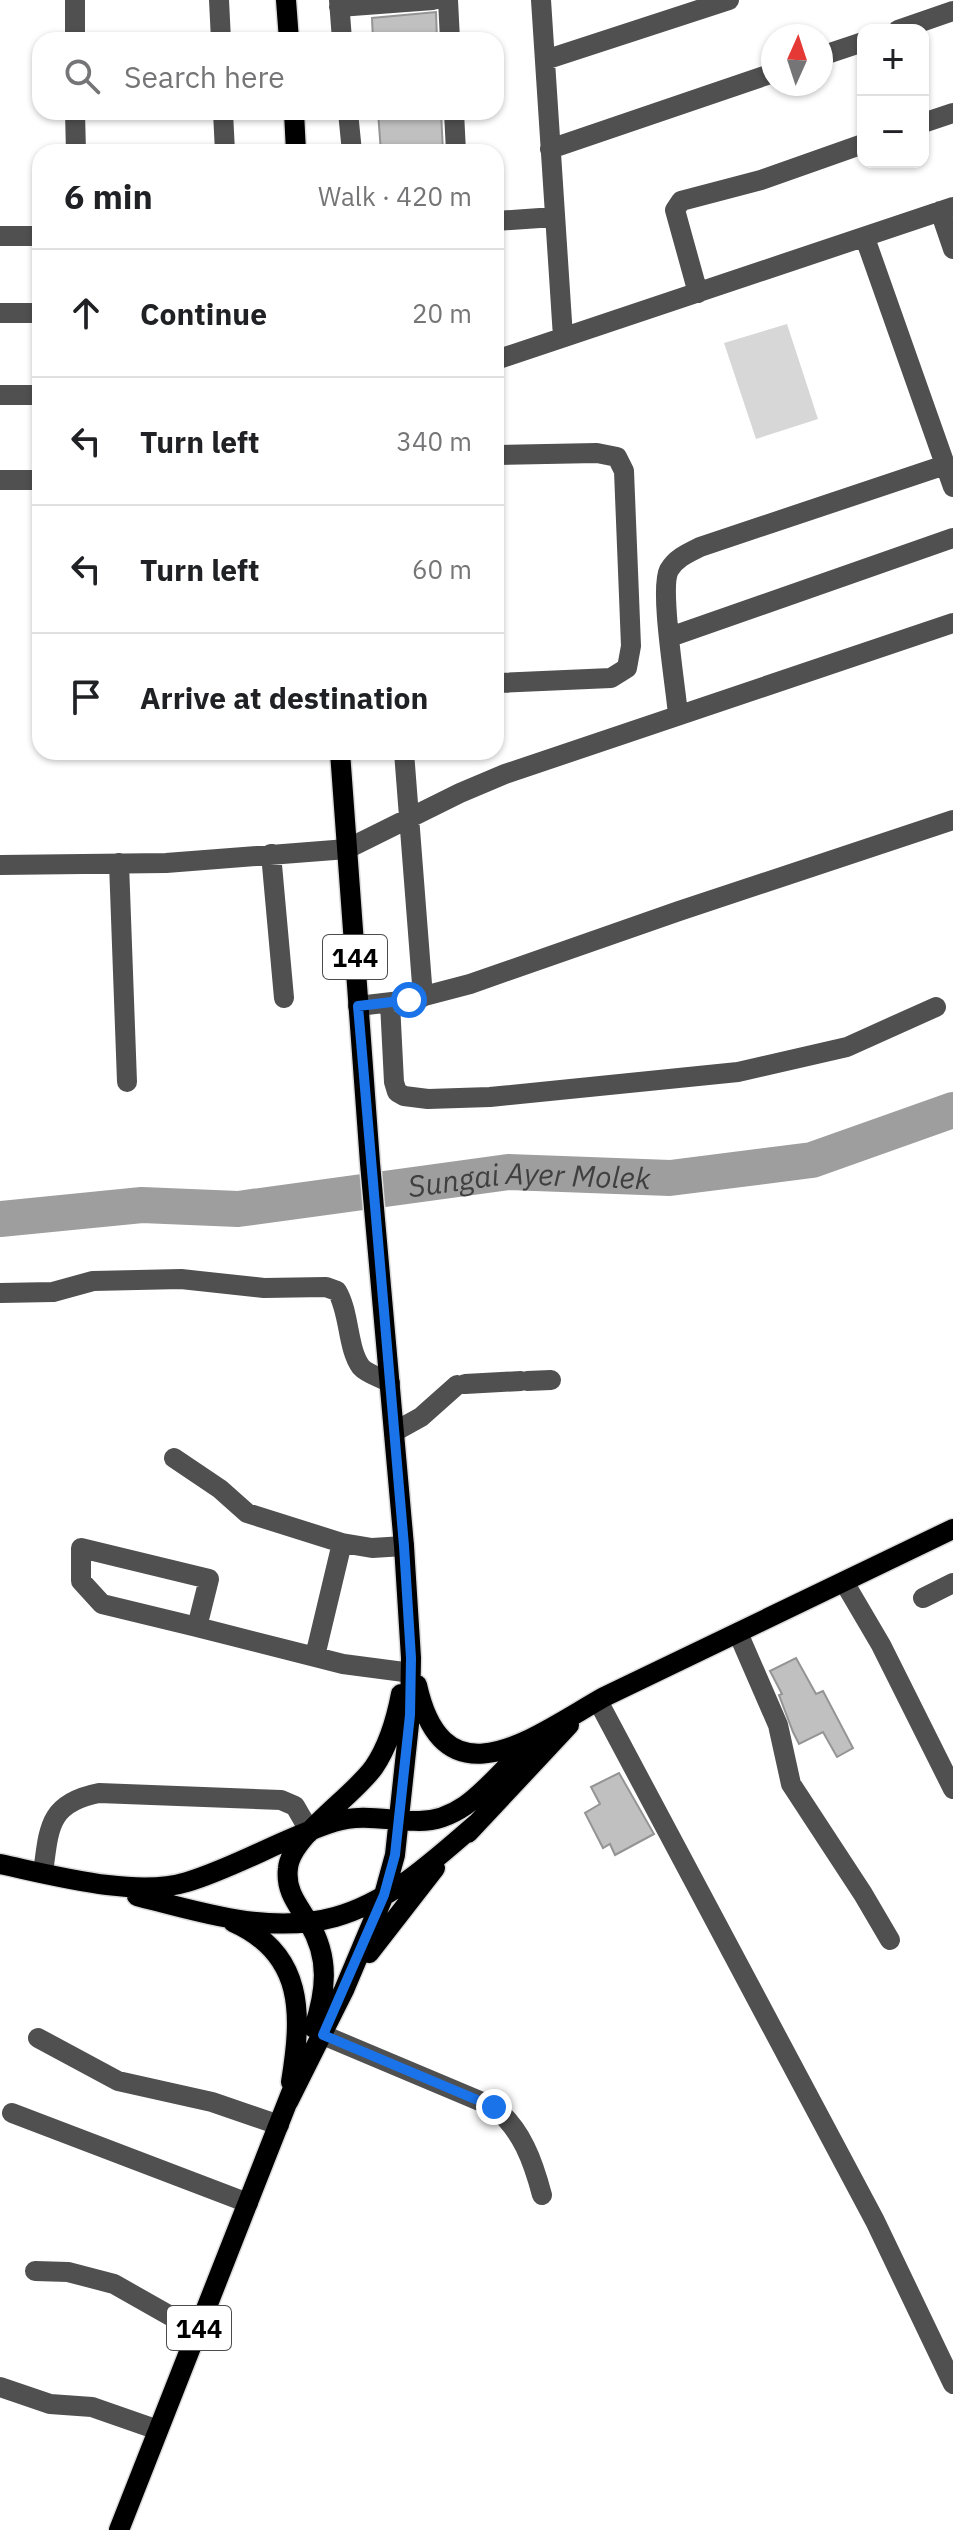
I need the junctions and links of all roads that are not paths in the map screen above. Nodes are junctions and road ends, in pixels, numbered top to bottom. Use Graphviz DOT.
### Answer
graph roads {
  1 [pos="75,0"];
  2 [pos="219,0"];
  3 [pos="286,0"];
  4 [pos="433,0"];
  5 [pos="448,0"];
  6 [pos="541,0"];
  7 [pos="729,0"];
  8 [pos="339,4"];
  9 [pos="953,11"];
  10 [pos="915,24"];
  11 [pos="75,32"];
  12 [pos="221,32"];
  13 [pos="288,32"];
  14 [pos="341,32"];
  15 [pos="450,32"];
  16 [pos="857,44"];
  17 [pos="833,52"];
  18 [pos="545,60"];
  19 [pos="761,77"];
  20 [pos="953,113"];
  21 [pos="75,120"];
  22 [pos="223,120"];
  23 [pos="294,120"];
  24 [pos="349,120"];
  25 [pos="454,120"];
  26 [pos="929,121"];
  27 [pos="76,144"];
  28 [pos="225,144"];
  29 [pos="296,144"];
  30 [pos="351,144"];
  31 [pos="456,144"];
  32 [pos="857,146"];
  33 [pos="550,149"];
  34 [pos="947,209"];
  35 [pos="554,217"];
  36 [pos="504,220"];
  37 [pos="0,236"];
  38 [pos="32,236"];
  39 [pos="865,238"];
  40 [pos="953,249"];
  41 [pos="698,293"];
  42 [pos="0,313"];
  43 [pos="32,313"];
  44 [pos="563,337"];
  45 [pos="504,357"];
  46 [pos="0,395"];
  47 [pos="32,395"];
  48 [pos="504,455"];
  49 [pos="945,465"];
  50 [pos="0,480"];
  51 [pos="32,480"];
  52 [pos="953,487"];
  53 [pos="953,538"];
  54 [pos="953,623"];
  55 [pos="670,637"];
  56 [pos="504,683"];
  57 [pos="678,715"];
  58 [pos="341,760"];
  59 [pos="404,760"];
  60 [pos="407,819"];
  61 [pos="953,820"];
  62 [pos="347,849"];
  63 [pos="271,854"];
  64 [pos="119,863"];
  65 [pos="0,865"];
  66 [pos="423,997"];
  67 [pos="284,998"];
  68 [pos="390,1003"];
  69 [pos="358,1006"];
  70 [pos="936,1007"];
  71 [pos="127,1082"];
  72 [pos="0,1293"];
  73 [pos="551,1380"];
  74 [pos="390,1383"];
  75 [pos="394,1432"];
  76 [pos="174,1458"];
  77 [pos="953,1529"];
  78 [pos="342,1543"];
  79 [pos="404,1546"];
  80 [pos="844,1582"];
  81 [pos="953,1583"];
  82 [pos="923,1598"];
  83 [pos="197,1627"];
  84 [pos="738,1633"];
  85 [pos="315,1656"];
  86 [pos="408,1665"];
  87 [pos="590,1705"];
  88 [pos="549,1729"];
  89 [pos="953,1789"];
  90 [pos="400,1820"];
  91 [pos="476,1824"];
  92 [pos="310,1832"];
  93 [pos="0,1864"];
  94 [pos="43,1873"];
  95 [pos="79,1881"];
  96 [pos="384,1895"];
  97 [pos="220,1916"];
  98 [pos="309,1922"];
  99 [pos="890,1940"];
  100 [pos="344,1990"];
  101 [pos="323,2035"];
  102 [pos="38,2038"];
  103 [pos="288,2102"];
  104 [pos="12,2113"];
  105 [pos="279,2125"];
  106 [pos="542,2195"];
  107 [pos="248,2203"];
  108 [pos="35,2271"];
  109 [pos="197,2331"];
  110 [pos="953,2384"];
  111 [pos="0,2387"];
  112 [pos="158,2430"];
  113 [pos="119,2530"];
  1 -- 11 [label="street"];
  2 -- 12 [label="street"];
  3 -- 13 [label="main road"];
  4 -- 8 [label="street"];
  5 -- 15 [label="street"];
  6 -- 18 [label="street"];
  7 -- 18 [label="street"];
  8 -- 14 [label="street"];
  9 -- 10 [label="street"];
  16 -- 17 [label="street"];
  18 -- 33 [label="street"];
  19 -- 33 [label="street"];
  20 -- 26 [label="street"];
  21 -- 27 [label="street"];
  22 -- 28 [label="street"];
  23 -- 29 [label="main road"];
  24 -- 30 [label="street"];
  25 -- 31 [label="street"];
  32 -- 41 [label="street"];
  33 -- 35 [label="street"];
  34 -- 39 [label="street"];
  34 -- 40 [label="street"];
  35 -- 36 [label="street"];
  35 -- 44 [label="street"];
  37 -- 38 [label="street"];
  39 -- 41 [label="street"];
  39 -- 49 [label="street"];
  41 -- 44 [label="street"];
  42 -- 43 [label="street"];
  44 -- 45 [label="street"];
  46 -- 47 [label="street"];
  48 -- 56 [label="street"];
  49 -- 52 [label="street"];
  49 -- 55 [label="street"];
  50 -- 51 [label="street"];
  53 -- 55 [label="street"];
  54 -- 57 [label="street"];
  55 -- 57 [label="street"];
  57 -- 60 [label="street"];
  58 -- 62 [label="main road, 144"];
  59 -- 60 [label="street"];
  60 -- 62 [label="street"];
  60 -- 66 [label="street"];
  61 -- 66 [label="street"];
  62 -- 63 [label="street"];
  62 -- 69 [label="main road, 144"];
  63 -- 64 [label="street"];
  63 -- 67 [label="street"];
  64 -- 65 [label="street"];
  64 -- 71 [label="street"];
  66 -- 68 [label="street"];
  68 -- 69 [label="street"];
  68 -- 70 [label="street"];
  69 -- 74 [label="main road, 144"];
  72 -- 74 [label="street"];
  73 -- 75 [label="street"];
  74 -- 75 [label="main road, 144"];
  75 -- 79 [label="main road, 144"];
  76 -- 78 [label="street"];
  77 -- 80 [label="main road"];
  78 -- 79 [label="street"];
  78 -- 85 [label="street"];
  79 -- 86 [label="main road, 144"];
  80 -- 84 [label="main road"];
  80 -- 89 [label="street"];
  81 -- 82 [label="street"];
  83 -- 83 [label="street"];
  83 -- 85 [label="street"];
  84 -- 87 [label="main road"];
  84 -- 99 [label="street"];
  85 -- 86 [label="street"];
  86 -- 88 [label="main road"];
  86 -- 90 [label="main road, 144"];
  86 -- 92 [label="main road, 144"];
  87 -- 88 [label="main road"];
  87 -- 91 [label="main road"];
  87 -- 110 [label="street"];
  88 -- 90 [label="main road"];
  90 -- 92 [label="main road"];
  90 -- 96 [label="main road, 144"];
  91 -- 96 [label="main road"];
  91 -- 100 [label="main road"];
  92 -- 94 [label="street"];
  92 -- 95 [label="main road"];
  92 -- 98 [label="main road, 144"];
  93 -- 94 [label="main road"];
  94 -- 95 [label="main road"];
  95 -- 97 [label="main road"];
  96 -- 98 [label="main road"];
  96 -- 100 [label="main road, 144"];
  97 -- 98 [label="main road"];
  97 -- 103 [label="main road"];
  98 -- 103 [label="main road, 144"];
  100 -- 101 [label="main road, 144"];
  101 -- 103 [label="main road, 144"];
  101 -- 106 [label="street"];
  102 -- 105 [label="street"];
  103 -- 105 [label="main road, 144"];
  104 -- 107 [label="street"];
  105 -- 107 [label="main road, 144"];
  107 -- 109 [label="main road, 144"];
  108 -- 109 [label="street"];
  109 -- 112 [label="main road, 144"];
  111 -- 112 [label="street"];
  112 -- 113 [label="main road, 144"];
}
